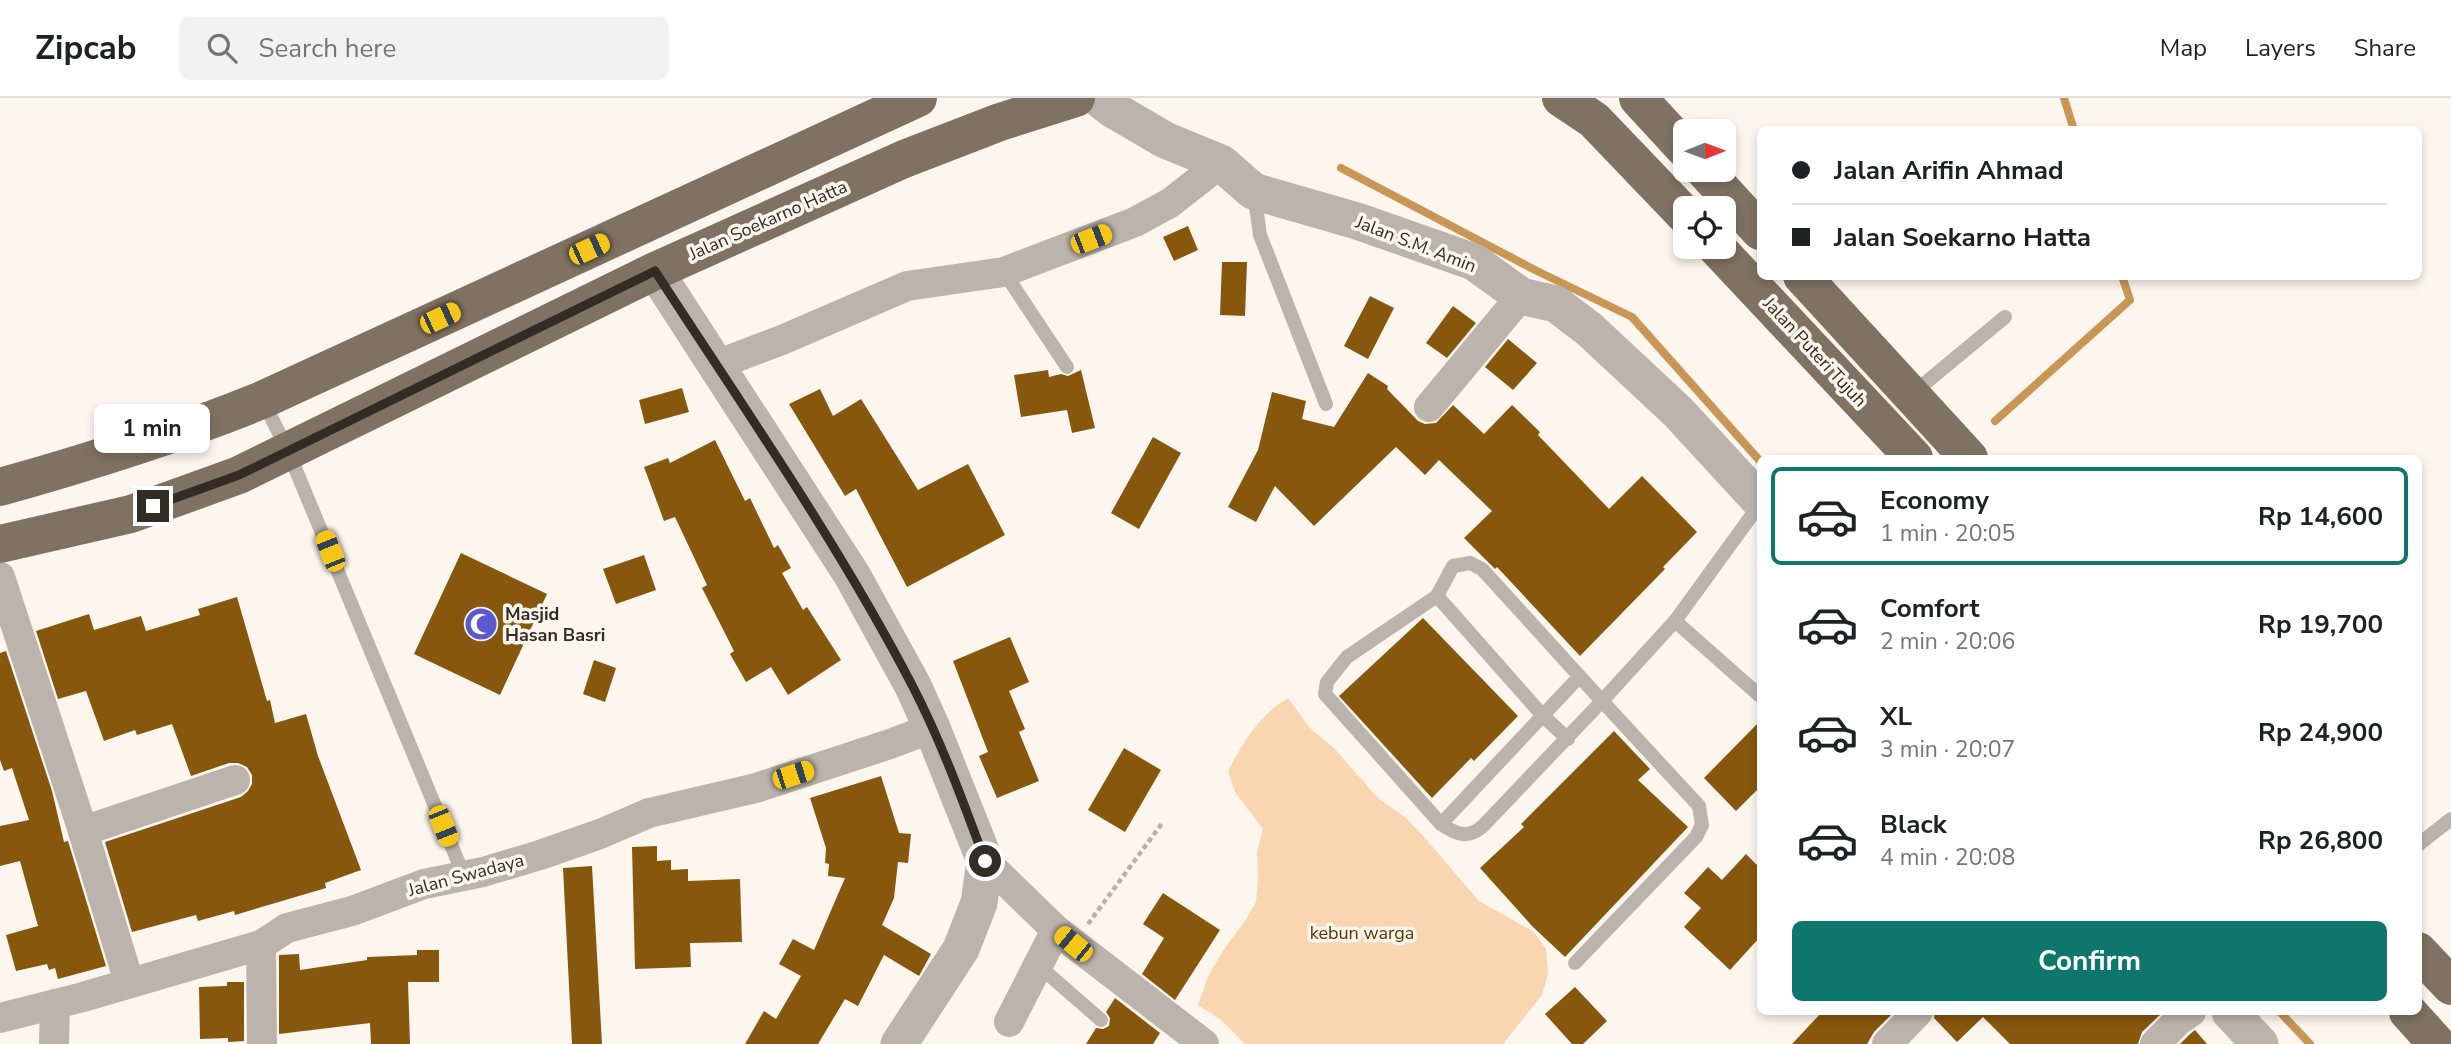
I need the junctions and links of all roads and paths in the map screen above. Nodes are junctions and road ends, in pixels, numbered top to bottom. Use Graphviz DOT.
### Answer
graph roads {
  1 [pos="918,98"];
  2 [pos="1076,98"];
  3 [pos="1098,98"];
  4 [pos="1561,98"];
  5 [pos="1638,98"];
  6 [pos="1673,136"];
  7 [pos="1221,163"];
  8 [pos="1715,182"];
  9 [pos="1253,191"];
  10 [pos="1673,202"];
  11 [pos="1757,228"];
  12 [pos="1727,259"];
  13 [pos="655,271"];
  14 [pos="1004,272"];
  15 [pos="1806,280"];
  16 [pos="1521,296"];
  17 [pos="2006,317"];
  18 [pos="716,365"];
  19 [pos="1067,367"];
  20 [pos="1911,395"];
  21 [pos="262,400"];
  22 [pos="1326,404"];
  23 [pos="1429,407"];
  24 [pos="288,451"];
  25 [pos="1911,455"];
  26 [pos="1966,455"];
  27 [pos="0,487"];
  28 [pos="1757,499"];
  29 [pos="1757,506"];
  30 [pos="0,544"];
  31 [pos="0,577"];
  32 [pos="1437,596"];
  33 [pos="1675,621"];
  34 [pos="1579,677"];
  35 [pos="1757,693"];
  36 [pos="1602,701"];
  37 [pos="1544,717"];
  38 [pos="932,728"];
  39 [pos="1568,739"];
  40 [pos="234,780"];
  41 [pos="2451,819"];
  42 [pos="1163,822"];
  43 [pos="1441,824"];
  44 [pos="83,831"];
  45 [pos="2422,842"];
  46 [pos="985,861"];
  47 [pos="464,876"];
  48 [pos="1064,937"];
  49 [pos="261,945"];
  50 [pos="2422,955"];
  51 [pos="1575,964"];
  52 [pos="1039,966"];
  53 [pos="129,982"];
  54 [pos="2451,986"];
  55 [pos="55,1004"];
  56 [pos="1915,1015"];
  57 [pos="2186,1015"];
  58 [pos="2233,1015"];
  59 [pos="2411,1015"];
  60 [pos="0,1018"];
  61 [pos="1101,1020"];
  62 [pos="1009,1022"];
  63 [pos="1192,1041"];
  64 [pos="54,1044"];
  65 [pos="262,1044"];
  66 [pos="899,1044"];
  67 [pos="1887,1044"];
  68 [pos="2155,1044"];
  69 [pos="2260,1044"];
  70 [pos="2437,1044"];
  1 -- 21 [label="highway"];
  2 -- 13 [label="highway, Jalan Soekarno Hatta"];
  3 -- 7 [label="street, Jalan S.M. Amin"];
  4 -- 10 [label="highway"];
  5 -- 6 [label="highway"];
  7 -- 9 [label="street, Jalan S.M. Amin"];
  7 -- 14 [label="street"];
  8 -- 11 [label="highway"];
  9 -- 16 [label="street, Jalan S.M. Amin"];
  9 -- 22 [label="lane"];
  12 -- 25 [label="highway, Jalan Puteri Tujuh"];
  13 -- 18 [label="street"];
  13 -- 24 [label="highway, Jalan Soekarno Hatta"];
  14 -- 18 [label="street"];
  14 -- 19 [label="lane"];
  15 -- 20 [label="highway"];
  16 -- 23 [label="street"];
  16 -- 28 [label="street, Jalan S.M. Amin"];
  17 -- 20 [label="lane"];
  18 -- 38 [label="street"];
  20 -- 26 [label="highway"];
  21 -- 24 [label="lane"];
  21 -- 27 [label="highway"];
  24 -- 30 [label="highway, Jalan Soekarno Hatta"];
  24 -- 47 [label="lane"];
  29 -- 33 [label="lane"];
  31 -- 44 [label="street"];
  32 -- 34 [label="lane"];
  32 -- 37 [label="lane"];
  32 -- 43 [label="lane"];
  33 -- 35 [label="lane"];
  33 -- 36 [label="lane"];
  34 -- 36 [label="lane"];
  34 -- 37 [label="lane"];
  36 -- 39 [label="lane"];
  36 -- 51 [label="lane"];
  37 -- 39 [label="lane"];
  37 -- 43 [label="lane"];
  38 -- 46 [label="street"];
  38 -- 47 [label="street, Jalan Swadaya"];
  39 -- 43 [label="lane"];
  40 -- 44 [label="street"];
  41 -- 45 [label="lane"];
  42 -- 48 [label="path"];
  44 -- 53 [label="street"];
  46 -- 48 [label="street"];
  46 -- 66 [label="street"];
  47 -- 49 [label="street, Jalan Swadaya"];
  48 -- 52 [label="street"];
  48 -- 63 [label="street"];
  49 -- 53 [label="street, Jalan Swadaya"];
  49 -- 65 [label="street"];
  50 -- 54 [label="highway"];
  52 -- 61 [label="lane"];
  52 -- 62 [label="street"];
  53 -- 55 [label="street, Jalan Swadaya"];
  55 -- 60 [label="street, Jalan Swadaya"];
  55 -- 64 [label="street"];
  56 -- 67 [label="street"];
  57 -- 68 [label="street"];
  58 -- 69 [label="street"];
  59 -- 70 [label="highway"];
}
